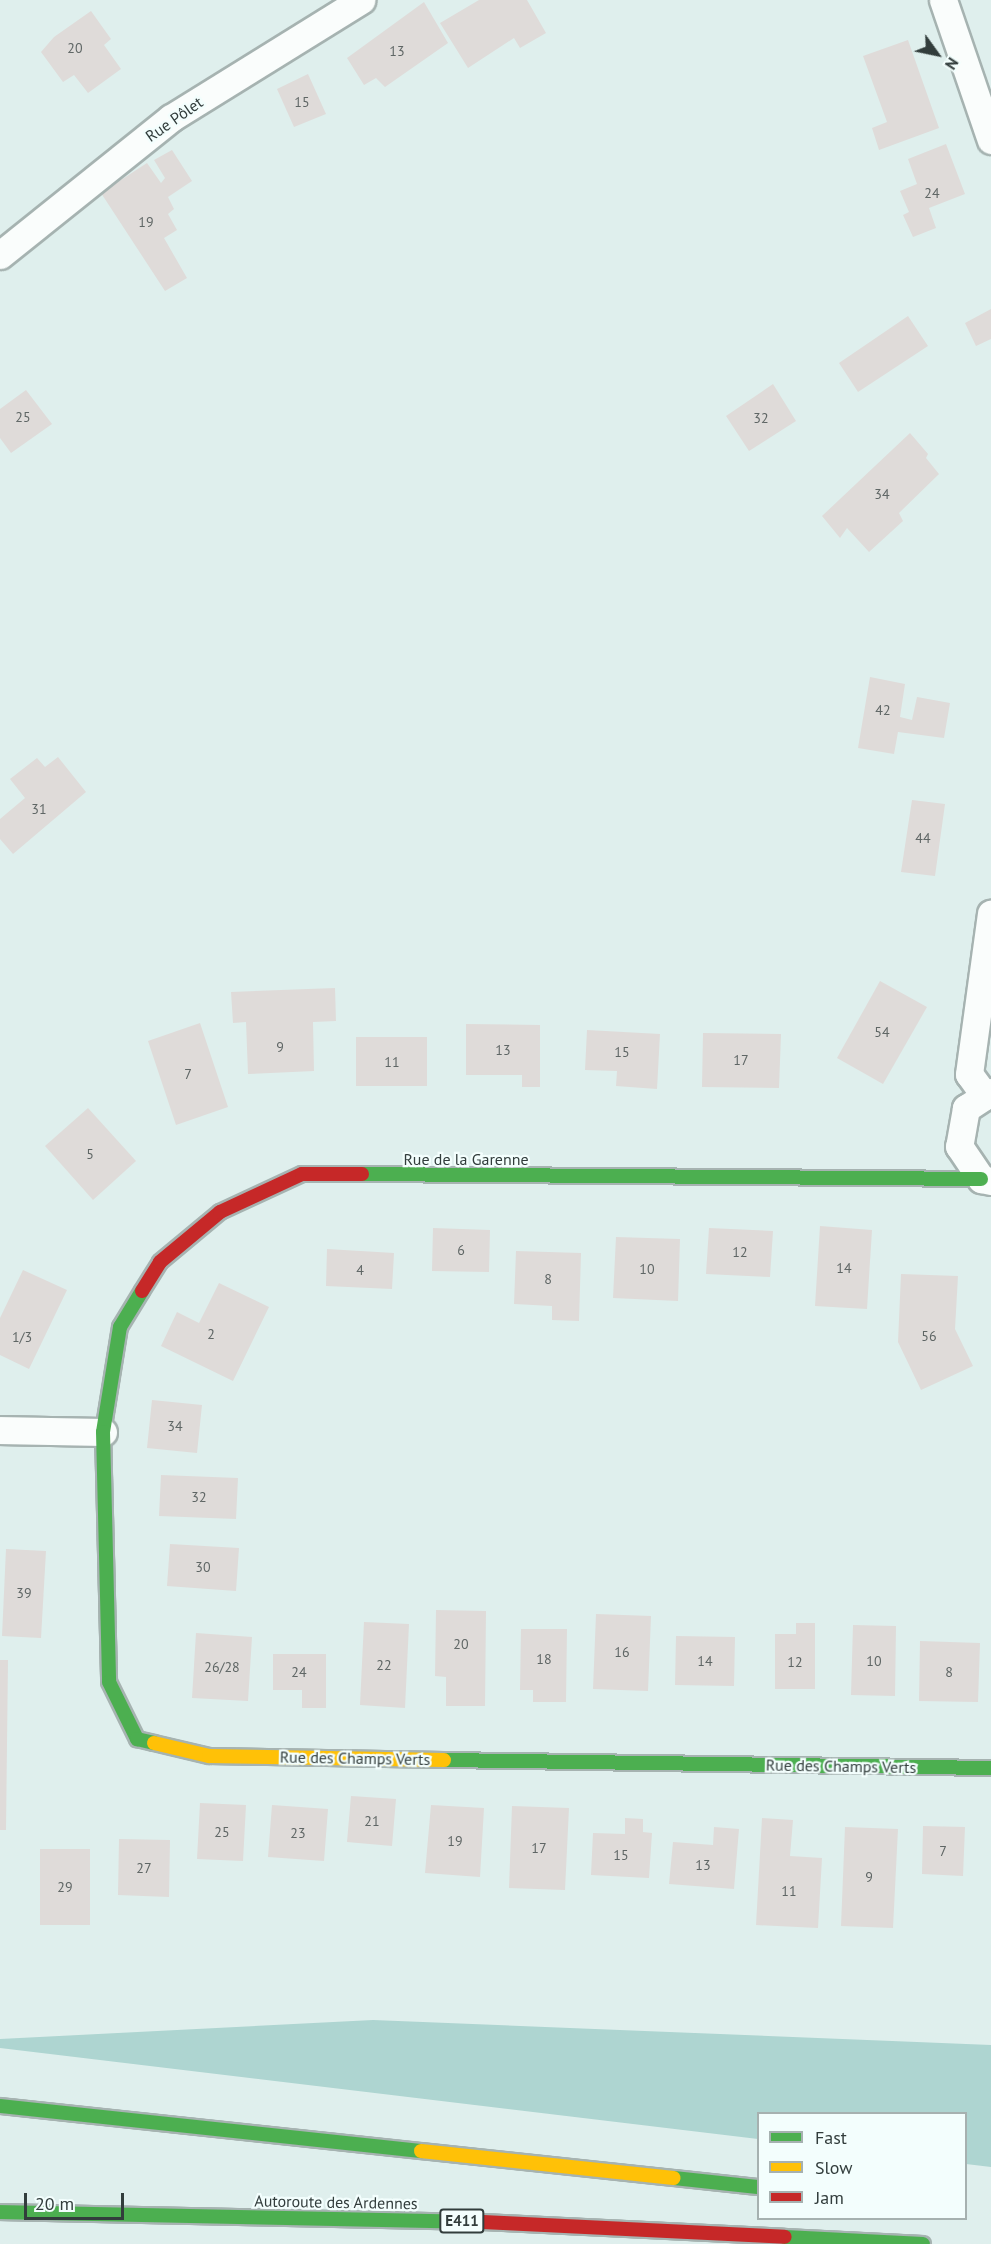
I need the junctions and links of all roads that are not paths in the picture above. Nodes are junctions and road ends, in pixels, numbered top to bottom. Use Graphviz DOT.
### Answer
graph roads {
  1 [pos="361,0"];
  2 [pos="943,0"];
  3 [pos="991,140"];
  4 [pos="0,255"];
  5 [pos="991,913"];
  6 [pos="988,1094"];
  7 [pos="986,1180"];
  8 [pos="0,1430"];
  9 [pos="104,1432"];
  10 [pos="991,1768"];
  11 [pos="0,2106"];
  12 [pos="757,2187"];
  13 [pos="0,2211"];
  14 [pos="903,2227"];
  15 [pos="928,2242"];
  1 -- 4 [label="street, Rue Pôlet"];
  2 -- 3 [label="street"];
  5 -- 6 [label="street"];
  6 -- 7 [label="street"];
  7 -- 9 [label="main road, Rue de la Garenne"];
  8 -- 9 [label="street"];
  9 -- 10 [label="main road, Rue des Champs Verts"];
  11 -- 12 [label="main road"];
  13 -- 15 [label="main road, Autoroute des Ardennes / E411"];
  14 -- 15 [label="main road"];
}
